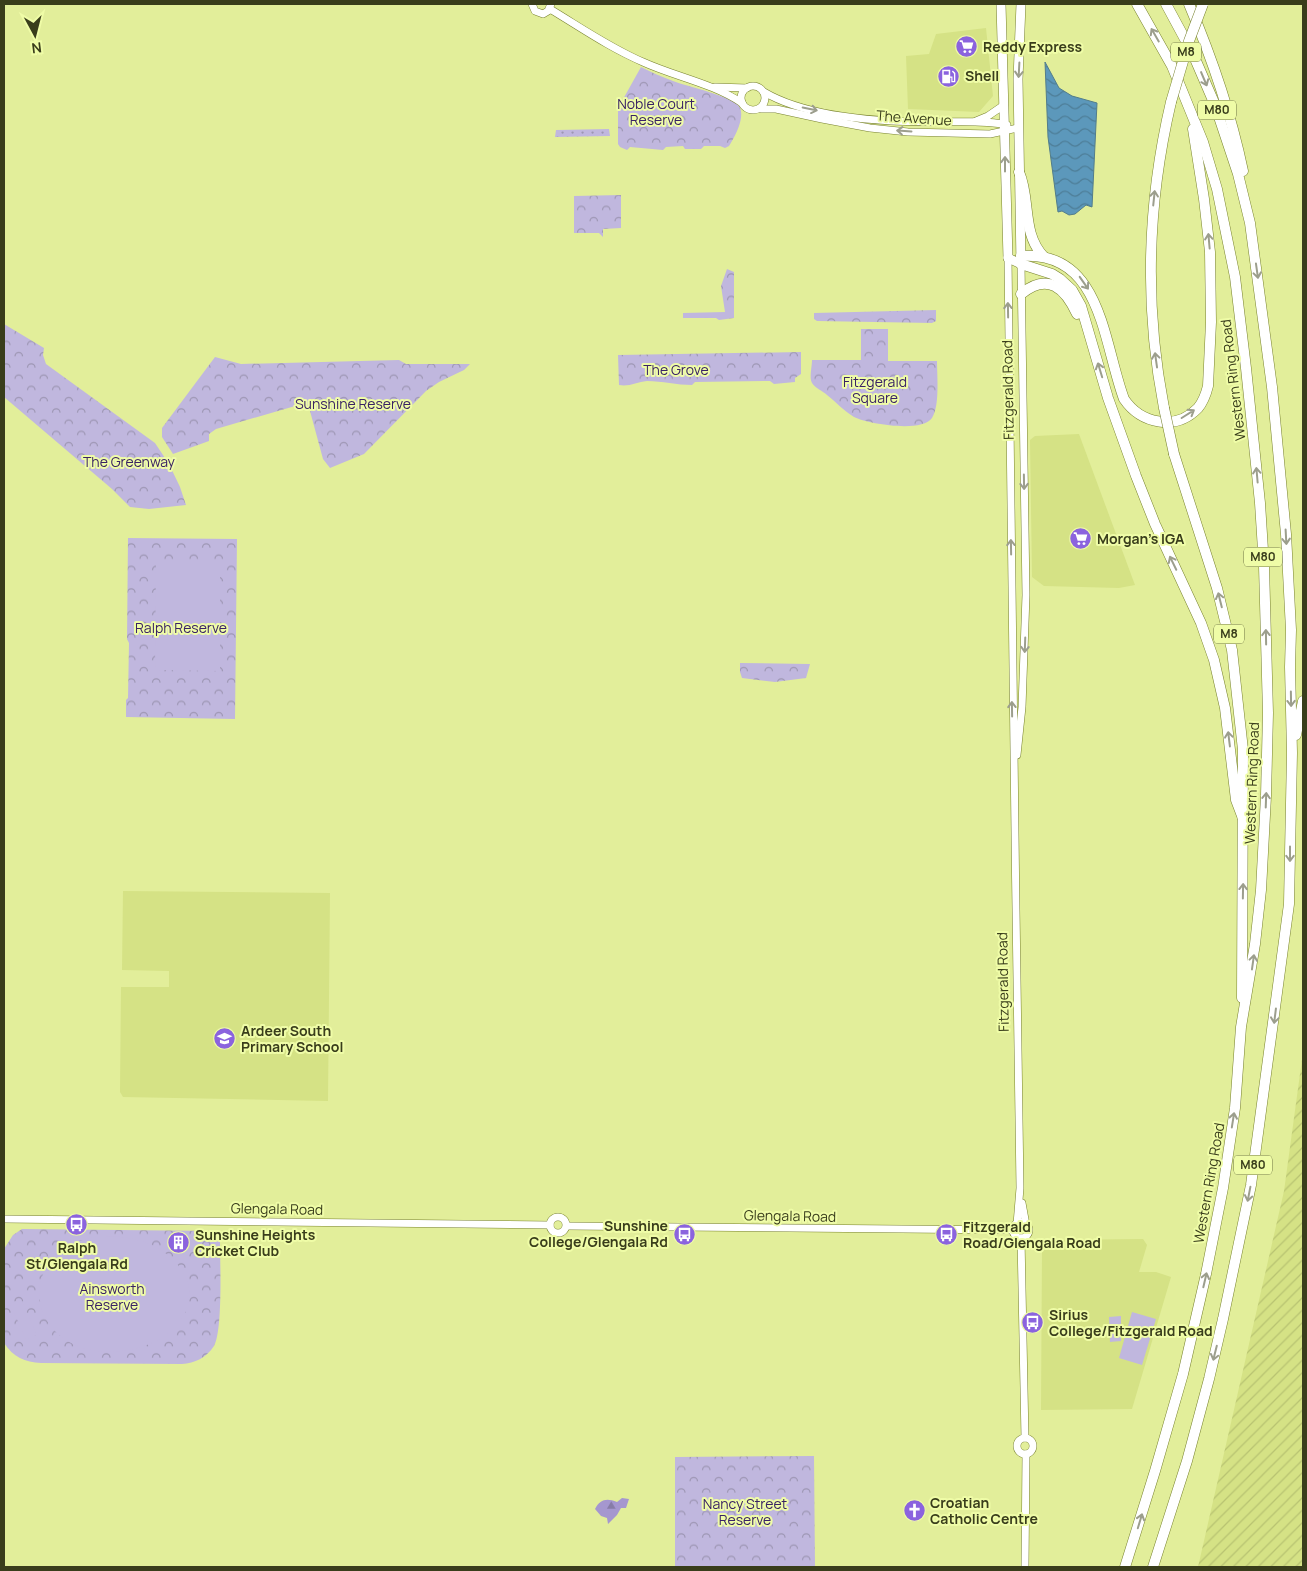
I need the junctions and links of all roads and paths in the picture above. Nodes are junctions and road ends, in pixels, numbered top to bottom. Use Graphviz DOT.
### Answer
graph roads {
  1 [pos="532,4"];
  2 [pos="1003,4"];
  3 [pos="1021,4"];
  4 [pos="1137,4"];
  5 [pos="1166,4"];
  6 [pos="1189,4"];
  7 [pos="1203,4"];
  8 [pos="550,6"];
  9 [pos="710,86"];
  10 [pos="747,88"];
  11 [pos="764,92"];
  12 [pos="1182,95"];
  13 [pos="742,103"];
  14 [pos="1004,105"];
  15 [pos="761,109"];
  16 [pos="971,122"];
  17 [pos="1005,128"];
  18 [pos="1018,128"];
  19 [pos="1019,172"];
  20 [pos="1250,223"];
  21 [pos="1044,257"];
  22 [pos="1008,258"];
  23 [pos="1021,260"];
  24 [pos="1021,294"];
  25 [pos="1091,342"];
  26 [pos="1009,424"];
  27 [pos="1023,425"];
  28 [pos="1009,433"];
  29 [pos="1023,433"];
  30 [pos="1303,701"];
  31 [pos="1292,753"];
  32 [pos="1015,776"];
  33 [pos="1244,821"];
  34 [pos="1241,1027"];
  35 [pos="1020,1188"];
  36 [pos="4,1219"];
  37 [pos="1026,1224"];
  38 [pos="550,1225"];
  39 [pos="567,1226"];
  40 [pos="1015,1227"];
  41 [pos="1021,1238"];
  42 [pos="1025,1567"];
  43 [pos="1125,1567"];
  44 [pos="1153,1567"];
  1 -- 8 [label="street"];
  2 -- 14 [label="main road, Fitzgerald Road"];
  3 -- 18 [label="main road, Fitzgerald Road, one-way"];
  12 -- 4 [label="highway, Western Ring Road / M80, one-way"];
  5 -- 20 [label="highway, M80, one-way"];
  6 -- 20 [label="highway"];
  33 -- 7 [label="highway, M8, one-way, bridge"];
  8 -- 9 [label="street"];
  9 -- 10 [label="street"];
  9 -- 13 [label="street"];
  10 -- 11 [label="street"];
  10 -- 13 [label="street"];
  11 -- 15 [label="street"];
  11 -- 16 [label="street, The Avenue, one-way"];
  21 -- 12 [label="highway, one-way"];
  34 -- 12 [label="highway, Western Ring Road / M80, one-way"];
  13 -- 15 [label="street"];
  14 -- 16 [label="street, The Avenue"];
  14 -- 17 [label="main road, Fitzgerald Road"];
  17 -- 15 [label="street, The Avenue, one-way"];
  16 -- 17 [label="street, The Avenue"];
  17 -- 18 [label="street, The Avenue"];
  22 -- 17 [label="main road, Fitzgerald Road, one-way"];
  18 -- 19 [label="main road, Fitzgerald Road"];
  19 -- 21 [label="highway"];
  19 -- 23 [label="main road, Fitzgerald Road"];
  20 -- 31 [label="highway, M80, one-way"];
  21 -- 23 [label="highway"];
  22 -- 23 [label="main road"];
  26 -- 22 [label="street, Fitzgerald Road, one-way"];
  23 -- 24 [label="street, Fitzgerald Road"];
  23 -- 25 [label="highway"];
  24 -- 25 [label="highway"];
  24 -- 27 [label="street, Fitzgerald Road"];
  33 -- 25 [label="highway, one-way"];
  26 -- 27 [label="street"];
  26 -- 28 [label="street, Fitzgerald Road"];
  27 -- 29 [label="street, Fitzgerald Road"];
  28 -- 29 [label="street"];
  32 -- 28 [label="street, Fitzgerald Road, one-way"];
  29 -- 32 [label="street, Fitzgerald Road, one-way"];
  30 -- 31 [label="highway"];
  31 -- 44 [label="highway, M80, one-way"];
  32 -- 35 [label="street, Fitzgerald Road"];
  34 -- 33 [label="highway, one-way"];
  43 -- 34 [label="highway, Western Ring Road / M80, one-way"];
  35 -- 37 [label="street, Fitzgerald Road"];
  35 -- 40 [label="street, Fitzgerald Road"];
  36 -- 38 [label="street, Glengala Road"];
  37 -- 40 [label="street"];
  37 -- 41 [label="street"];
  38 -- 39 [label="street"];
  38 -- 39 [label="street"];
  39 -- 40 [label="street, Glengala Road"];
  40 -- 41 [label="street"];
  41 -- 42 [label="street"];
}
